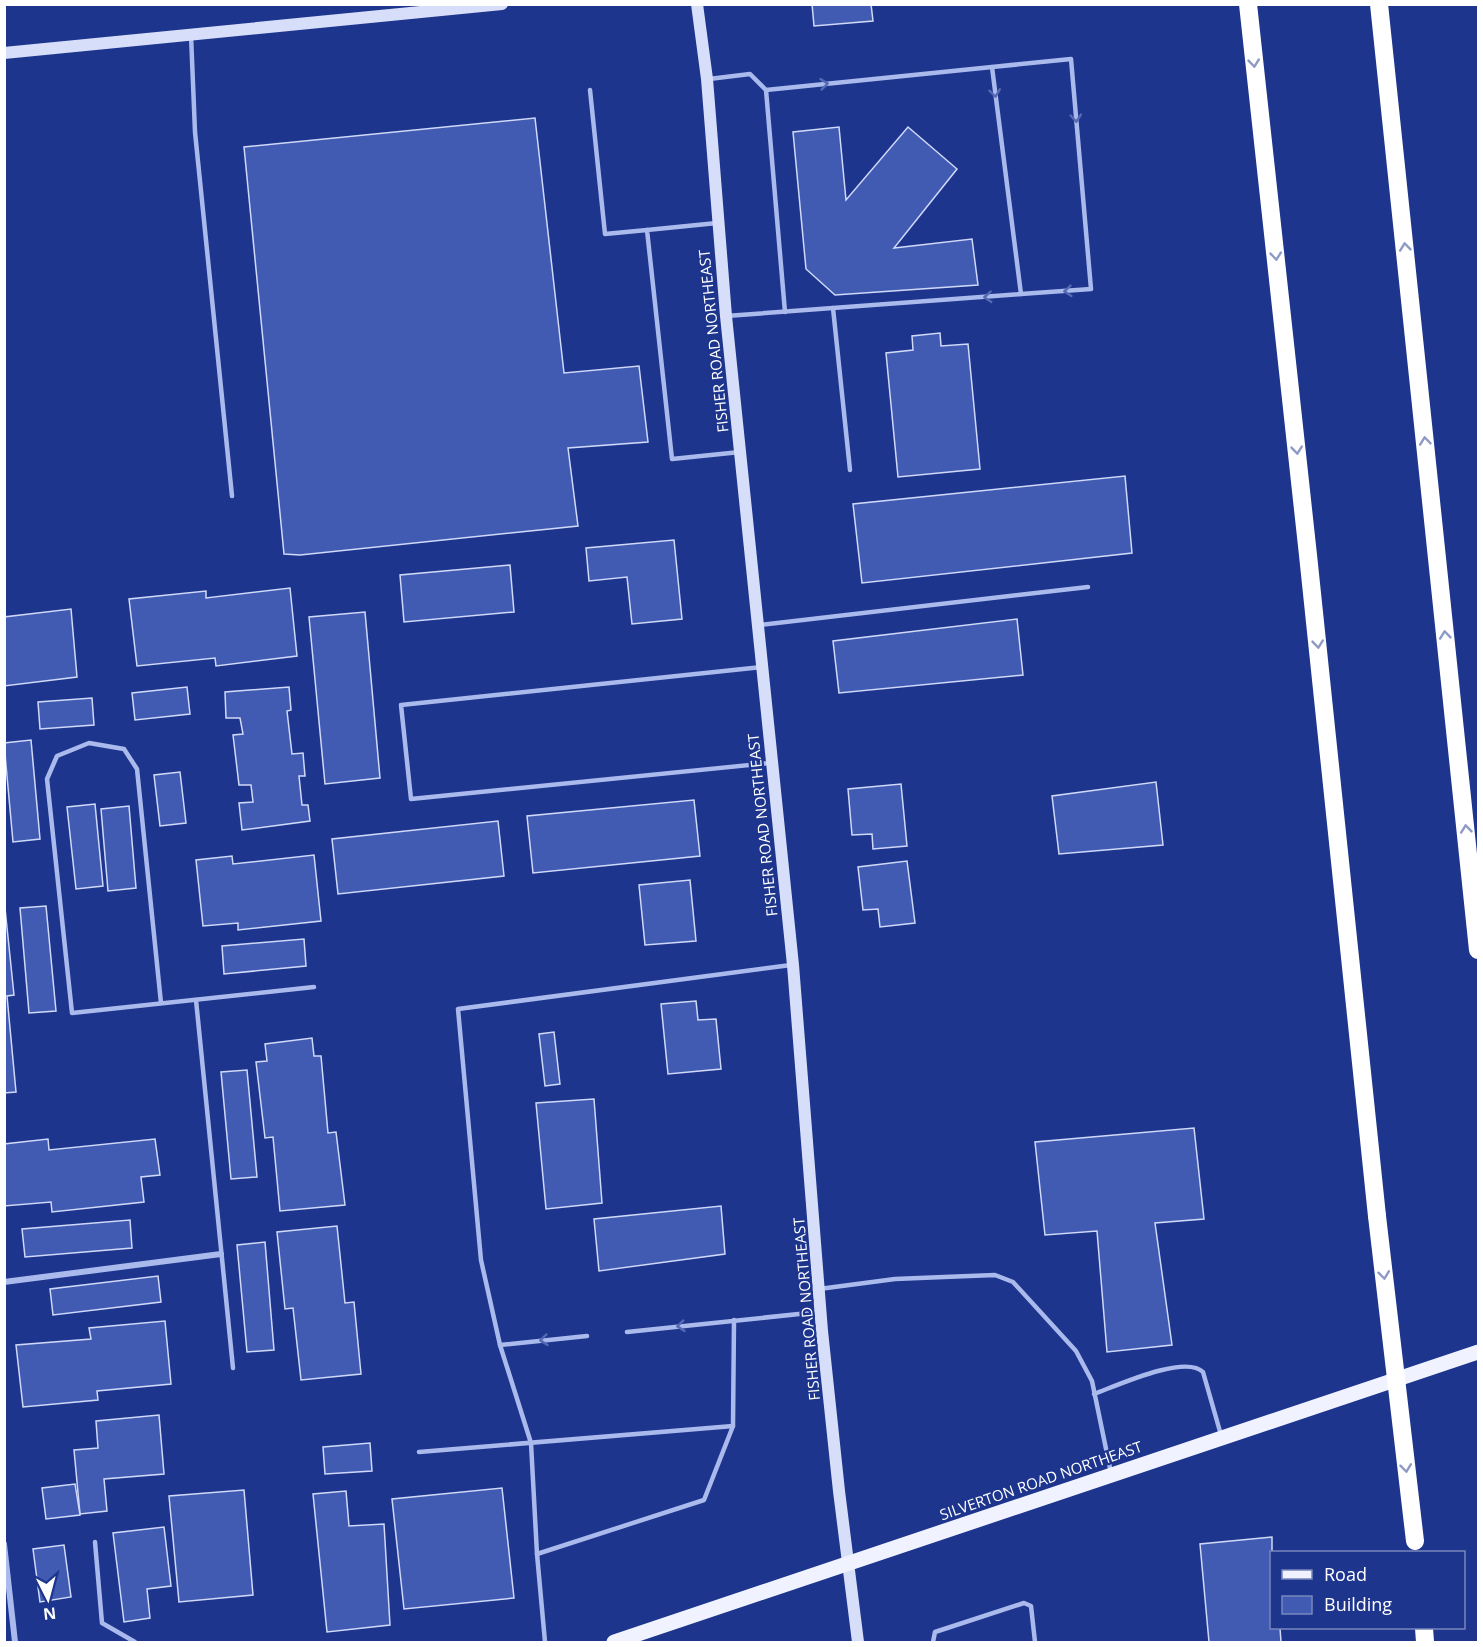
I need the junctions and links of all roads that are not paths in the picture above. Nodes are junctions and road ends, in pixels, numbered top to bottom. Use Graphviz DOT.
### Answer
graph roads {
  1 [pos="502,4"];
  2 [pos="697,4"];
  3 [pos="1248,4"];
  4 [pos="1379,4"];
  5 [pos="191,35"];
  6 [pos="4,53"];
  7 [pos="992,67"];
  8 [pos="706,79"];
  9 [pos="590,90"];
  10 [pos="766,90"];
  11 [pos="717,223"];
  12 [pos="648,230"];
  13 [pos="1021,294"];
  14 [pos="833,308"];
  15 [pos="785,312"];
  16 [pos="726,316"];
  17 [pos="740,452"];
  18 [pos="850,470"];
  19 [pos="232,496"];
  20 [pos="1088,587"];
  21 [pos="758,625"];
  22 [pos="762,667"];
  23 [pos="772,762"];
  24 [pos="1479,950"];
  25 [pos="793,965"];
  26 [pos="314,987"];
  27 [pos="196,1000"];
  28 [pos="161,1003"];
  29 [pos="222,1254"];
  30 [pos="4,1282"];
  31 [pos="819,1289"];
  32 [pos="821,1312"];
  33 [pos="734,1320"];
  34 [pos="627,1332"];
  35 [pos="587,1336"];
  36 [pos="500,1345"];
  37 [pos="1479,1352"];
  38 [pos="233,1368"];
  39 [pos="1094,1394"];
  40 [pos="733,1425"];
  41 [pos="1221,1438"];
  42 [pos="531,1443"];
  43 [pos="419,1452"];
  44 [pos="1112,1476"];
  45 [pos="94,1542"];
  46 [pos="4,1545"];
  47 [pos="1415,1547"];
  48 [pos="537,1554"];
  49 [pos="848,1564"];
  50 [pos="15,1642"];
  51 [pos="135,1642"];
  52 [pos="545,1642"];
  53 [pos="614,1642"];
  54 [pos="858,1642"];
  55 [pos="933,1642"];
  56 [pos="1035,1642"];
  1 -- 5 [label="street"];
  2 -- 8 [label="street, FISHER ROAD NORTHEAST"];
  3 -- 47 [label="highway, one-way, bridge"];
  24 -- 4 [label="highway, one-way"];
  5 -- 6 [label="street"];
  5 -- 19 [label="lane"];
  10 -- 7 [label="lane, one-way"];
  7 -- 13 [label="lane, one-way"];
  7 -- 13 [label="lane, one-way"];
  8 -- 10 [label="lane"];
  8 -- 11 [label="street, FISHER ROAD NORTHEAST"];
  9 -- 12 [label="lane"];
  10 -- 15 [label="lane"];
  11 -- 12 [label="lane"];
  11 -- 16 [label="street, FISHER ROAD NORTHEAST"];
  12 -- 17 [label="lane"];
  13 -- 14 [label="lane, one-way"];
  14 -- 15 [label="lane"];
  14 -- 18 [label="lane"];
  15 -- 16 [label="lane"];
  16 -- 17 [label="street, FISHER ROAD NORTHEAST"];
  17 -- 21 [label="street, FISHER ROAD NORTHEAST"];
  20 -- 21 [label="lane"];
  21 -- 22 [label="street, FISHER ROAD NORTHEAST"];
  22 -- 23 [label="street, FISHER ROAD NORTHEAST"];
  22 -- 23 [label="lane"];
  23 -- 25 [label="street, FISHER ROAD NORTHEAST"];
  25 -- 31 [label="street, FISHER ROAD NORTHEAST"];
  25 -- 36 [label="lane"];
  26 -- 27 [label="lane"];
  27 -- 28 [label="lane"];
  27 -- 29 [label="lane"];
  28 -- 28 [label="lane"];
  29 -- 30 [label="street"];
  29 -- 38 [label="lane"];
  31 -- 32 [label="street, FISHER ROAD NORTHEAST"];
  31 -- 39 [label="lane"];
  32 -- 33 [label="lane"];
  32 -- 49 [label="street, FISHER ROAD NORTHEAST"];
  33 -- 34 [label="lane, one-way"];
  33 -- 40 [label="lane"];
  35 -- 36 [label="lane, one-way"];
  36 -- 42 [label="lane"];
  37 -- 41 [label="main road, SILVERTON ROAD NORTHEAST"];
  39 -- 41 [label="lane"];
  39 -- 44 [label="lane"];
  40 -- 42 [label="lane"];
  40 -- 48 [label="lane"];
  41 -- 44 [label="main road, SILVERTON ROAD NORTHEAST"];
  42 -- 43 [label="lane"];
  42 -- 48 [label="lane"];
  44 -- 49 [label="main road, SILVERTON ROAD NORTHEAST"];
  45 -- 51 [label="lane"];
  46 -- 50 [label="street"];
  48 -- 52 [label="lane"];
  49 -- 53 [label="main road, SILVERTON ROAD NORTHEAST"];
  49 -- 54 [label="street, FISHER ROAD NORTHEAST"];
  55 -- 56 [label="lane"];
}
